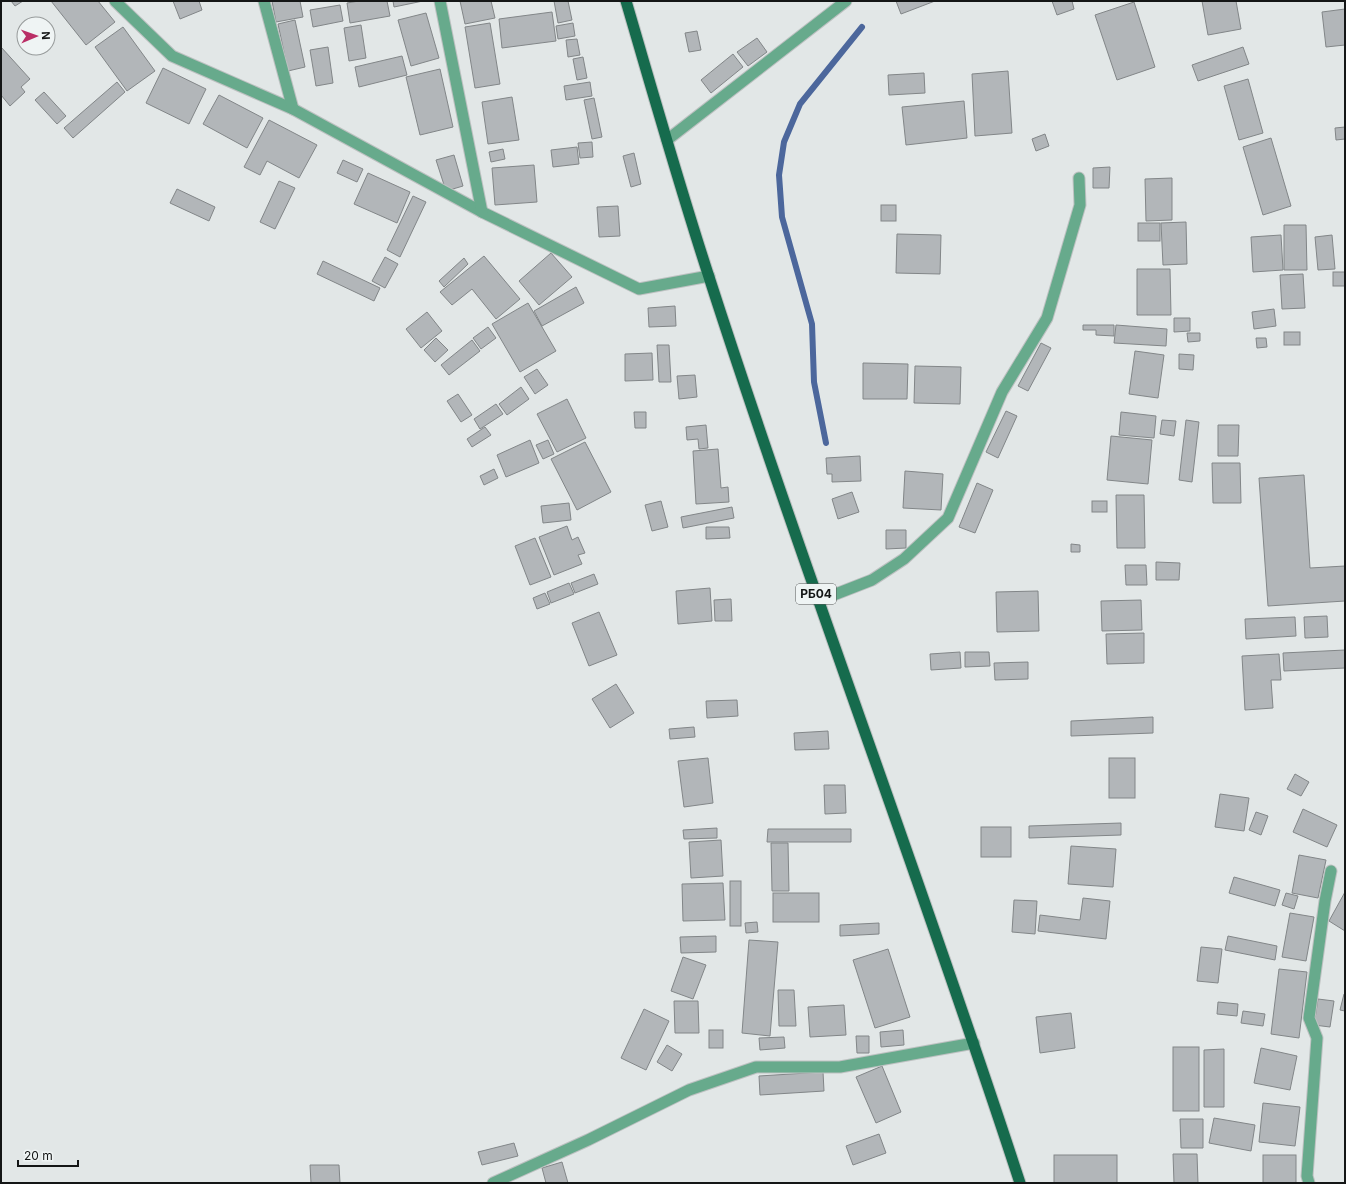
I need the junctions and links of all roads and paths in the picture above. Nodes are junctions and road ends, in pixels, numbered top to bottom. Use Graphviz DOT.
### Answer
graph roads {
  1 [pos="115,1"];
  2 [pos="264,1"];
  3 [pos="440,1"];
  4 [pos="626,1"];
  5 [pos="846,1"];
  6 [pos="293,109"];
  7 [pos="667,140"];
  8 [pos="1079,178"];
  9 [pos="482,212"];
  10 [pos="709,276"];
  11 [pos="818,601"];
  12 [pos="1331,870"];
  13 [pos="974,1043"];
  14 [pos="493,1183"];
  15 [pos="1020,1183"];
  16 [pos="1309,1183"];
  1 -- 6 [label="street"];
  2 -- 6 [label="street"];
  3 -- 9 [label="street"];
  4 -- 7 [label="main road, РБ04"];
  5 -- 7 [label="street"];
  6 -- 9 [label="street"];
  7 -- 10 [label="main road, РБ04"];
  8 -- 11 [label="street"];
  9 -- 10 [label="street"];
  10 -- 11 [label="main road, РБ04"];
  11 -- 13 [label="main road, РБ04"];
  12 -- 16 [label="street"];
  13 -- 14 [label="street"];
  13 -- 15 [label="main road, РБ04"];
}
